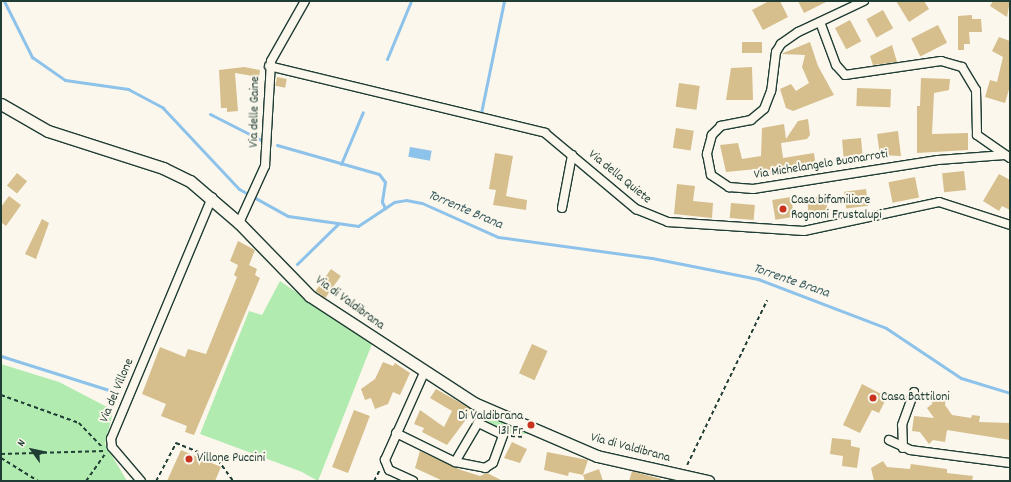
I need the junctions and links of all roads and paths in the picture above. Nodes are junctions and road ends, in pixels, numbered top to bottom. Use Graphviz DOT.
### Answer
graph roads {
  1 [pos="864,1"];
  2 [pos="305,2"];
  3 [pos="820,22"];
  4 [pos="270,66"];
  5 [pos="1,104"];
  6 [pos="572,155"];
  7 [pos="1007,157"];
  8 [pos="212,197"];
  9 [pos="562,208"];
  10 [pos="239,223"];
  11 [pos="1010,225"];
  12 [pos="767,300"];
  13 [pos="424,373"];
  14 [pos="914,392"];
  15 [pos="1,395"];
  16 [pos="396,434"];
  17 [pos="890,440"];
  18 [pos="903,448"];
  19 [pos="109,449"];
  20 [pos="1,454"];
  21 [pos="1,458"];
  22 [pos="455,462"];
  23 [pos="1010,463"];
  24 [pos="678,478"];
  25 [pos="38,481"];
  26 [pos="86,481"];
  27 [pos="141,481"];
  28 [pos="156,481"];
  29 [pos="233,481"];
  30 [pos="413,481"];
  31 [pos="703,481"];
  1 -- 3 [label="street, Via Michelangelo Buonarroti"];
  2 -- 4 [label="street, Via delle Gaine"];
  3 -- 7 [label="street"];
  3 -- 7 [label="street, Via Michelangelo Buonarroti"];
  4 -- 6 [label="street, Via della Quiete"];
  4 -- 10 [label="street, Via delle Gaine"];
  5 -- 8 [label="street, Via di Valdibrana"];
  6 -- 9 [label="street"];
  6 -- 11 [label="street, Via della Quiete"];
  8 -- 10 [label="street, Via di Valdibrana"];
  8 -- 19 [label="street, Via del Villone"];
  10 -- 13 [label="street, Via di Valdibrana"];
  12 -- 24 [label="path"];
  13 -- 16 [label="street"];
  13 -- 24 [label="street, Via di Valdibrana"];
  14 -- 18 [label="street"];
  15 -- 19 [label="path"];
  16 -- 22 [label="street"];
  16 -- 30 [label="street"];
  17 -- 18 [label="street"];
  18 -- 23 [label="street"];
  19 -- 20 [label="path"];
  19 -- 26 [label="path"];
  19 -- 27 [label="street"];
  21 -- 25 [label="path"];
  22 -- 22 [label="street"];
  24 -- 31 [label="street, Via di Valdibrana"];
  28 -- 29 [label="path"];
}
